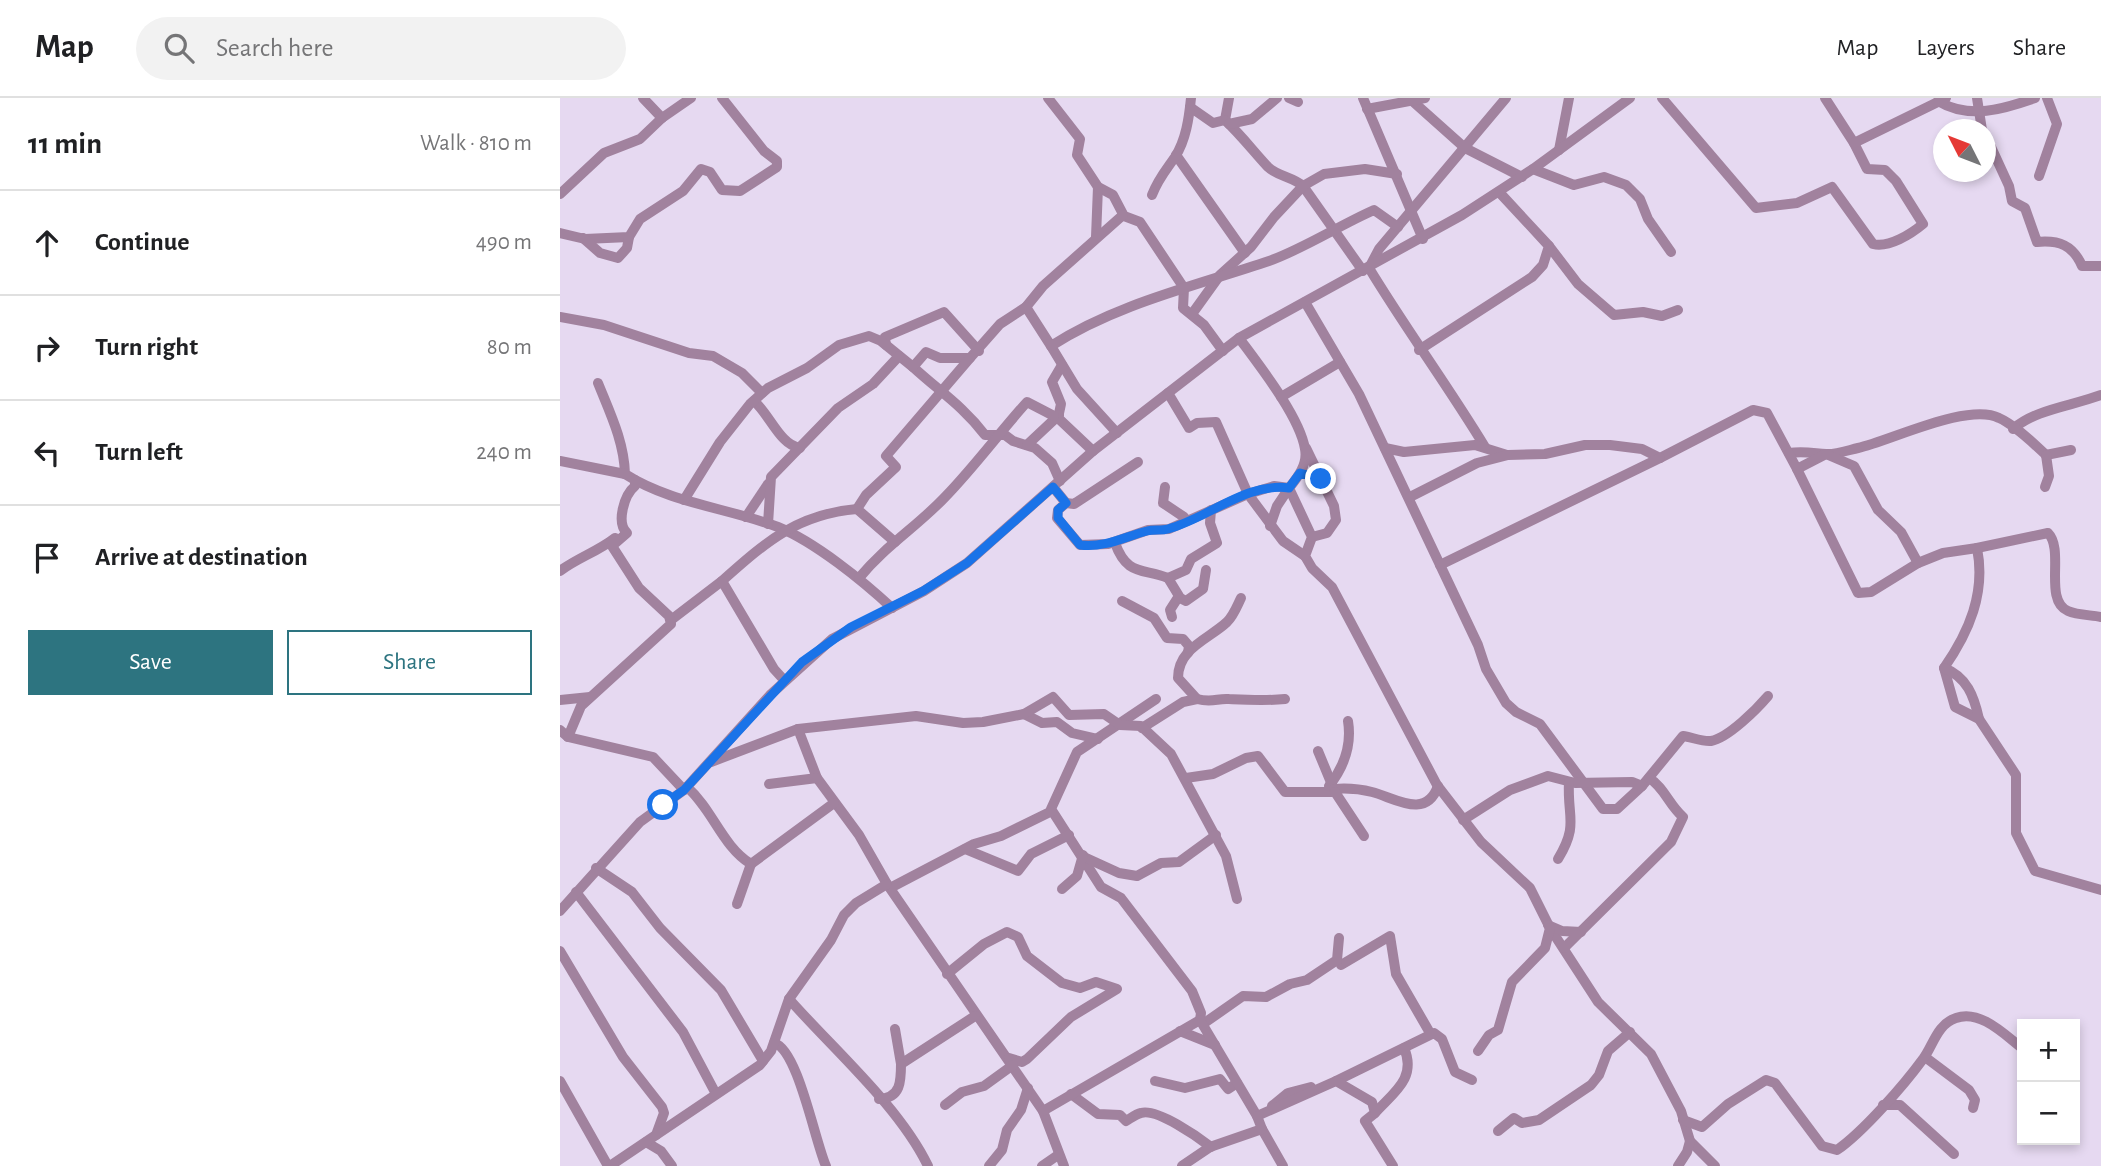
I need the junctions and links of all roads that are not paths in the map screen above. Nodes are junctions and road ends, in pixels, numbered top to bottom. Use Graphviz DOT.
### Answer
graph roads {
  1 [pos="643,98"];
  2 [pos="691,98"];
  3 [pos="722,98"];
  4 [pos="1048,98"];
  5 [pos="1229,98"];
  6 [pos="1277,98"];
  7 [pos="1363,98"];
  8 [pos="1425,98"];
  9 [pos="1506,98"];
  10 [pos="1569,98"];
  11 [pos="1662,98"];
  12 [pos="1825,98"];
  13 [pos="1977,98"];
  14 [pos="2035,98"];
  15 [pos="2047,98"];
  16 [pos="1410,99"];
  17 [pos="1626,99"];
  18 [pos="1942,100"];
  19 [pos="1190,103"];
  20 [pos="1367,108"];
  21 [pos="1980,112"];
  22 [pos="662,118"];
  23 [pos="1981,119"];
  24 [pos="1227,122"];
  25 [pos="1213,123"];
  26 [pos="1187,128"];
  27 [pos="1854,142"];
  28 [pos="1465,149"];
  29 [pos="1559,150"];
  30 [pos="1177,155"];
  31 [pos="1996,158"];
  32 [pos="1533,169"];
  33 [pos="1397,174"];
  34 [pos="2039,176"];
  35 [pos="1522,177"];
  36 [pos="1303,186"];
  37 [pos="1098,187"];
  38 [pos="1499,192"];
  39 [pos="560,194"];
  40 [pos="1152,195"];
  41 [pos="1411,212"];
  42 [pos="1124,215"];
  43 [pos="1334,227"];
  44 [pos="1398,227"];
  45 [pos="560,233"];
  46 [pos="629,237"];
  47 [pos="1096,237"];
  48 [pos="583,238"];
  49 [pos="1423,239"];
  50 [pos="1549,246"];
  51 [pos="1671,252"];
  52 [pos="1245,253"];
  53 [pos="2101,266"];
  54 [pos="1366,270"];
  55 [pos="1220,275"];
  56 [pos="1179,290"];
  57 [pos="1305,302"];
  58 [pos="1026,307"];
  59 [pos="1678,310"];
  60 [pos="1187,311"];
  61 [pos="560,317"];
  62 [pos="1239,338"];
  63 [pos="886,345"];
  64 [pos="1051,346"];
  65 [pos="1419,349"];
  66 [pos="1223,351"];
  67 [pos="974,354"];
  68 [pos="899,356"];
  69 [pos="1340,362"];
  70 [pos="1062,365"];
  71 [pos="913,367"];
  72 [pos="598,383"];
  73 [pos="944,390"];
  74 [pos="762,393"];
  75 [pos="1168,393"];
  76 [pos="2101,396"];
  77 [pos="1280,397"];
  78 [pos="754,401"];
  79 [pos="1057,415"];
  80 [pos="2014,429"];
  81 [pos="1117,433"];
  82 [pos="995,437"];
  83 [pos="1027,445"];
  84 [pos="1485,447"];
  85 [pos="800,448"];
  86 [pos="1306,448"];
  87 [pos="1385,448"];
  88 [pos="2071,450"];
  89 [pos="1093,451"];
  90 [pos="1789,453"];
  91 [pos="1826,454"];
  92 [pos="1508,455"];
  93 [pos="2046,455"];
  94 [pos="1660,458"];
  95 [pos="560,461"];
  96 [pos="1138,462"];
  97 [pos="1797,469"];
  98 [pos="1300,473"];
  99 [pos="625,474"];
  100 [pos="1321,479"];
  101 [pos="635,480"];
  102 [pos="769,484"];
  103 [pos="1056,484"];
  104 [pos="1165,487"];
  105 [pos="2045,487"];
  106 [pos="1289,488"];
  107 [pos="1248,494"];
  108 [pos="1410,497"];
  109 [pos="684,500"];
  110 [pos="1066,503"];
  111 [pos="857,509"];
  112 [pos="1210,510"];
  113 [pos="746,517"];
  114 [pos="1184,522"];
  115 [pos="768,524"];
  116 [pos="1270,526"];
  117 [pos="623,530"];
  118 [pos="783,530"];
  119 [pos="1312,537"];
  120 [pos="895,542"];
  121 [pos="1115,543"];
  122 [pos="1977,548"];
  123 [pos="1305,556"];
  124 [pos="1918,563"];
  125 [pos="1440,565"];
  126 [pos="1206,570"];
  127 [pos="560,571"];
  128 [pos="859,578"];
  129 [pos="1168,578"];
  130 [pos="722,581"];
  131 [pos="1178,597"];
  132 [pos="1241,598"];
  133 [pos="1122,601"];
  134 [pos="892,608"];
  135 [pos="1172,617"];
  136 [pos="2101,617"];
  137 [pos="671,620"];
  138 [pos="1188,653"];
  139 [pos="1944,668"];
  140 [pos="784,680"];
  141 [pos="1768,696"];
  142 [pos="590,697"];
  143 [pos="1156,699"];
  144 [pos="1197,699"];
  145 [pos="1285,699"];
  146 [pos="560,700"];
  147 [pos="1024,714"];
  148 [pos="1069,715"];
  149 [pos="1979,719"];
  150 [pos="1348,721"];
  151 [pos="1120,724"];
  152 [pos="1137,726"];
  153 [pos="798,729"];
  154 [pos="564,733"];
  155 [pos="1076,735"];
  156 [pos="1098,739"];
  157 [pos="1318,751"];
  158 [pos="1077,752"];
  159 [pos="711,762"];
  160 [pos="817,778"];
  161 [pos="1186,778"];
  162 [pos="1569,782"];
  163 [pos="1646,782"];
  164 [pos="1583,783"];
  165 [pos="769,784"];
  166 [pos="1438,786"];
  167 [pos="685,788"];
  168 [pos="1331,789"];
  169 [pos="834,803"];
  170 [pos="1052,811"];
  171 [pos="1463,820"];
  172 [pos="1069,835"];
  173 [pos="1216,835"];
  174 [pos="1364,836"];
  175 [pos="965,849"];
  176 [pos="1083,856"];
  177 [pos="1558,859"];
  178 [pos="751,864"];
  179 [pos="596,868"];
  180 [pos="889,885"];
  181 [pos="1062,889"];
  182 [pos="2101,889"];
  183 [pos="576,892"];
  184 [pos="1237,899"];
  185 [pos="737,904"];
  186 [pos="560,911"];
  187 [pos="1549,926"];
  188 [pos="1581,932"];
  189 [pos="1339,938"];
  190 [pos="1564,948"];
  191 [pos="560,951"];
  192 [pos="1341,965"];
  193 [pos="947,974"];
  194 [pos="789,999"];
  195 [pos="975,1016"];
  196 [pos="1201,1022"];
  197 [pos="895,1029"];
  198 [pos="1180,1031"];
  199 [pos="1630,1032"];
  200 [pos="1430,1033"];
  201 [pos="774,1043"];
  202 [pos="2017,1044"];
  203 [pos="1215,1045"];
  204 [pos="1404,1048"];
  205 [pos="1478,1051"];
  206 [pos="1925,1057"];
  207 [pos="763,1061"];
  208 [pos="1011,1062"];
  209 [pos="901,1063"];
  210 [pos="1472,1080"];
  211 [pos="1155,1081"];
  212 [pos="560,1082"];
  213 [pos="1237,1083"];
  214 [pos="1332,1083"];
  215 [pos="1028,1088"];
  216 [pos="716,1094"];
  217 [pos="1071,1094"];
  218 [pos="879,1100"];
  219 [pos="945,1105"];
  220 [pos="1882,1105"];
  221 [pos="1973,1108"];
  222 [pos="1042,1111"];
  223 [pos="1375,1113"];
  224 [pos="1262,1114"];
  225 [pos="664,1115"];
  226 [pos="1683,1120"];
  227 [pos="673,1122"];
  228 [pos="1262,1129"];
  229 [pos="1498,1131"];
  230 [pos="654,1137"];
  231 [pos="1690,1140"];
  232 [pos="1211,1147"];
  233 [pos="661,1151"];
  234 [pos="1954,1154"];
  235 [pos="1058,1155"];
  236 [pos="609,1166"];
  237 [pos="672,1166"];
  238 [pos="826,1166"];
  239 [pos="928,1166"];
  240 [pos="989,1166"];
  241 [pos="1042,1166"];
  242 [pos="1064,1166"];
  243 [pos="1182,1166"];
  244 [pos="1283,1166"];
  245 [pos="1393,1166"];
  246 [pos="1678,1166"];
  247 [pos="1715,1166"];
  1 -- 22 [label="street"];
  2 -- 22 [label="street"];
  3 -- 46 [label="street"];
  4 -- 37 [label="street"];
  5 -- 24 [label="street"];
  6 -- 24 [label="street"];
  7 -- 20 [label="street"];
  8 -- 16 [label="street"];
  9 -- 28 [label="street"];
  10 -- 29 [label="street"];
  11 -- 27 [label="street"];
  12 -- 27 [label="street"];
  13 -- 21 [label="street"];
  14 -- 21 [label="street"];
  15 -- 34 [label="street"];
  16 -- 20 [label="street"];
  16 -- 28 [label="street"];
  17 -- 29 [label="street"];
  18 -- 21 [label="street"];
  18 -- 27 [label="street"];
  19 -- 25 [label="street"];
  19 -- 26 [label="street"];
  20 -- 33 [label="street"];
  21 -- 23 [label="street"];
  22 -- 39 [label="street"];
  24 -- 25 [label="street"];
  24 -- 36 [label="street"];
  25 -- 26 [label="street"];
  26 -- 30 [label="street"];
  28 -- 35 [label="street"];
  28 -- 41 [label="street"];
  29 -- 32 [label="street"];
  30 -- 40 [label="street"];
  30 -- 52 [label="street"];
  31 -- 53 [label="street"];
  32 -- 35 [label="street"];
  32 -- 51 [label="street"];
  33 -- 36 [label="street"];
  33 -- 41 [label="street"];
  35 -- 38 [label="street"];
  36 -- 43 [label="street"];
  36 -- 52 [label="street"];
  37 -- 42 [label="street"];
  37 -- 47 [label="street"];
  38 -- 49 [label="street"];
  38 -- 50 [label="street"];
  41 -- 44 [label="street"];
  41 -- 49 [label="street"];
  42 -- 47 [label="street"];
  42 -- 56 [label="street"];
  43 -- 44 [label="street"];
  43 -- 54 [label="street"];
  43 -- 55 [label="street"];
  44 -- 54 [label="street"];
  45 -- 48 [label="street"];
  46 -- 48 [label="street"];
  46 -- 48 [label="street"];
  47 -- 58 [label="street"];
  49 -- 54 [label="street"];
  50 -- 59 [label="street"];
  50 -- 65 [label="street"];
  52 -- 55 [label="street"];
  54 -- 57 [label="street"];
  54 -- 65 [label="street"];
  55 -- 56 [label="street"];
  55 -- 60 [label="street"];
  56 -- 60 [label="street"];
  56 -- 64 [label="street"];
  57 -- 62 [label="street"];
  57 -- 69 [label="street"];
  58 -- 64 [label="street"];
  58 -- 67 [label="street"];
  60 -- 66 [label="street"];
  61 -- 74 [label="street"];
  62 -- 66 [label="street"];
  62 -- 77 [label="street"];
  63 -- 67 [label="street"];
  63 -- 68 [label="street"];
  63 -- 74 [label="street"];
  64 -- 70 [label="street"];
  65 -- 84 [label="street"];
  66 -- 75 [label="street"];
  67 -- 71 [label="street"];
  67 -- 73 [label="street"];
  68 -- 71 [label="street"];
  68 -- 85 [label="street"];
  69 -- 77 [label="street"];
  69 -- 87 [label="street"];
  70 -- 79 [label="street"];
  70 -- 81 [label="street"];
  71 -- 73 [label="street"];
  72 -- 99 [label="street"];
  73 -- 82 [label="street"];
  73 -- 111 [label="street"];
  74 -- 78 [label="street"];
  75 -- 81 [label="street"];
  75 -- 107 [label="street"];
  76 -- 80 [label="street"];
  77 -- 86 [label="street"];
  78 -- 85 [label="street"];
  78 -- 109 [label="street"];
  79 -- 82 [label="street"];
  79 -- 83 [label="street"];
  79 -- 89 [label="street"];
  80 -- 91 [label="street"];
  80 -- 93 [label="street"];
  81 -- 89 [label="street"];
  82 -- 83 [label="street"];
  82 -- 120 [label="street"];
  83 -- 103 [label="street"];
  84 -- 87 [label="street"];
  84 -- 92 [label="street"];
  85 -- 102 [label="street"];
  86 -- 98 [label="street"];
  86 -- 100 [label="street"];
  87 -- 108 [label="street"];
  88 -- 93 [label="street"];
  89 -- 103 [label="street"];
  90 -- 91 [label="street"];
  90 -- 94 [label="street"];
  90 -- 97 [label="street"];
  91 -- 97 [label="street"];
  91 -- 124 [label="street"];
  92 -- 94 [label="street"];
  92 -- 108 [label="street"];
  93 -- 105 [label="street"];
  94 -- 125 [label="street"];
  95 -- 99 [label="street"];
  96 -- 110 [label="street"];
  97 -- 124 [label="street"];
  98 -- 100 [label="street"];
  98 -- 106 [label="street"];
  99 -- 101 [label="street"];
  100 -- 119 [label="street"];
  101 -- 109 [label="street"];
  101 -- 117 [label="street"];
  102 -- 113 [label="street"];
  102 -- 115 [label="street"];
  103 -- 110 [label="street"];
  103 -- 134 [label="street"];
  104 -- 114 [label="street"];
  106 -- 107 [label="street"];
  106 -- 116 [label="street"];
  106 -- 119 [label="street"];
  107 -- 112 [label="street"];
  107 -- 116 [label="street"];
  108 -- 125 [label="street"];
  109 -- 113 [label="street"];
  110 -- 121 [label="street"];
  111 -- 118 [label="street"];
  111 -- 120 [label="street"];
  112 -- 114 [label="street"];
  112 -- 129 [label="street"];
  113 -- 115 [label="street"];
  114 -- 121 [label="street"];
  115 -- 118 [label="street"];
  116 -- 123 [label="street"];
  117 -- 127 [label="street"];
  117 -- 137 [label="street"];
  118 -- 128 [label="street"];
  118 -- 130 [label="street"];
  119 -- 123 [label="street"];
  120 -- 128 [label="street"];
  121 -- 129 [label="street"];
  122 -- 124 [label="street"];
  122 -- 136 [label="street"];
  122 -- 139 [label="street"];
  123 -- 166 [label="street"];
  125 -- 164 [label="street"];
  126 -- 131 [label="street"];
  128 -- 134 [label="street"];
  129 -- 131 [label="street"];
  130 -- 137 [label="street"];
  130 -- 140 [label="street"];
  131 -- 135 [label="street"];
  132 -- 138 [label="street"];
  133 -- 138 [label="street"];
  134 -- 140 [label="street"];
  137 -- 142 [label="street"];
  138 -- 144 [label="street"];
  139 -- 149 [label="street"];
  139 -- 149 [label="street"];
  140 -- 159 [label="street"];
  141 -- 163 [label="street"];
  142 -- 146 [label="street"];
  142 -- 154 [label="street"];
  143 -- 151 [label="street"];
  144 -- 145 [label="street"];
  144 -- 152 [label="street"];
  147 -- 148 [label="street"];
  147 -- 153 [label="street"];
  147 -- 155 [label="street"];
  148 -- 151 [label="street"];
  148 -- 155 [label="street"];
  149 -- 182 [label="street"];
  150 -- 168 [label="street"];
  151 -- 152 [label="street"];
  151 -- 156 [label="street"];
  152 -- 161 [label="street"];
  153 -- 159 [label="street"];
  153 -- 160 [label="street"];
  154 -- 167 [label="street"];
  155 -- 156 [label="street"];
  155 -- 158 [label="street"];
  156 -- 158 [label="street"];
  157 -- 168 [label="street"];
  158 -- 170 [label="street"];
  159 -- 167 [label="street"];
  160 -- 165 [label="street"];
  160 -- 169 [label="street"];
  161 -- 168 [label="street"];
  161 -- 173 [label="street"];
  162 -- 164 [label="street"];
  162 -- 171 [label="street"];
  162 -- 177 [label="street"];
  163 -- 164 [label="street"];
  163 -- 164 [label="street"];
  163 -- 188 [label="street"];
  166 -- 168 [label="street"];
  166 -- 171 [label="street"];
  167 -- 178 [label="street"];
  167 -- 179 [label="street"];
  168 -- 174 [label="street"];
  169 -- 178 [label="street"];
  169 -- 180 [label="street"];
  170 -- 172 [label="street"];
  170 -- 175 [label="street"];
  171 -- 187 [label="street"];
  172 -- 175 [label="street"];
  172 -- 176 [label="street"];
  173 -- 176 [label="street"];
  173 -- 184 [label="street"];
  175 -- 180 [label="street"];
  176 -- 181 [label="street"];
  176 -- 196 [label="street"];
  178 -- 185 [label="street"];
  179 -- 183 [label="street"];
  179 -- 207 [label="street"];
  180 -- 193 [label="street"];
  180 -- 194 [label="street"];
  183 -- 186 [label="street"];
  183 -- 216 [label="street"];
  187 -- 188 [label="street"];
  187 -- 190 [label="street"];
  187 -- 205 [label="street"];
  188 -- 190 [label="street"];
  189 -- 196 [label="street"];
  190 -- 199 [label="street"];
  191 -- 225 [label="street"];
  192 -- 200 [label="street"];
  193 -- 195 [label="street"];
  193 -- 208 [label="street"];
  194 -- 201 [label="street"];
  194 -- 218 [label="street"];
  195 -- 208 [label="street"];
  195 -- 209 [label="street"];
  196 -- 198 [label="street"];
  196 -- 203 [label="street"];
  197 -- 209 [label="street"];
  198 -- 203 [label="street"];
  198 -- 217 [label="street"];
  199 -- 226 [label="street"];
  199 -- 229 [label="street"];
  200 -- 204 [label="street"];
  200 -- 210 [label="street"];
  201 -- 207 [label="street"];
  201 -- 238 [label="street"];
  202 -- 206 [label="street"];
  203 -- 213 [label="street"];
  204 -- 214 [label="street"];
  204 -- 223 [label="street"];
  206 -- 220 [label="street"];
  206 -- 221 [label="street"];
  207 -- 216 [label="street"];
  208 -- 215 [label="street"];
  208 -- 219 [label="street"];
  209 -- 218 [label="street"];
  211 -- 213 [label="street"];
  212 -- 236 [label="street"];
  213 -- 224 [label="street"];
  214 -- 223 [label="street"];
  214 -- 224 [label="street"];
  215 -- 222 [label="street"];
  215 -- 240 [label="street"];
  216 -- 227 [label="street"];
  217 -- 222 [label="street"];
  217 -- 232 [label="street"];
  218 -- 239 [label="street"];
  220 -- 226 [label="street"];
  220 -- 234 [label="street"];
  222 -- 235 [label="street"];
  223 -- 245 [label="street"];
  224 -- 228 [label="street"];
  225 -- 227 [label="street"];
  225 -- 230 [label="street"];
  226 -- 231 [label="street"];
  227 -- 230 [label="street"];
  228 -- 232 [label="street"];
  228 -- 244 [label="street"];
  230 -- 233 [label="street"];
  230 -- 233 [label="street"];
  230 -- 236 [label="street"];
  231 -- 246 [label="street"];
  231 -- 247 [label="street"];
  232 -- 243 [label="street"];
  233 -- 237 [label="street"];
  235 -- 241 [label="street"];
  235 -- 242 [label="street"];
}
